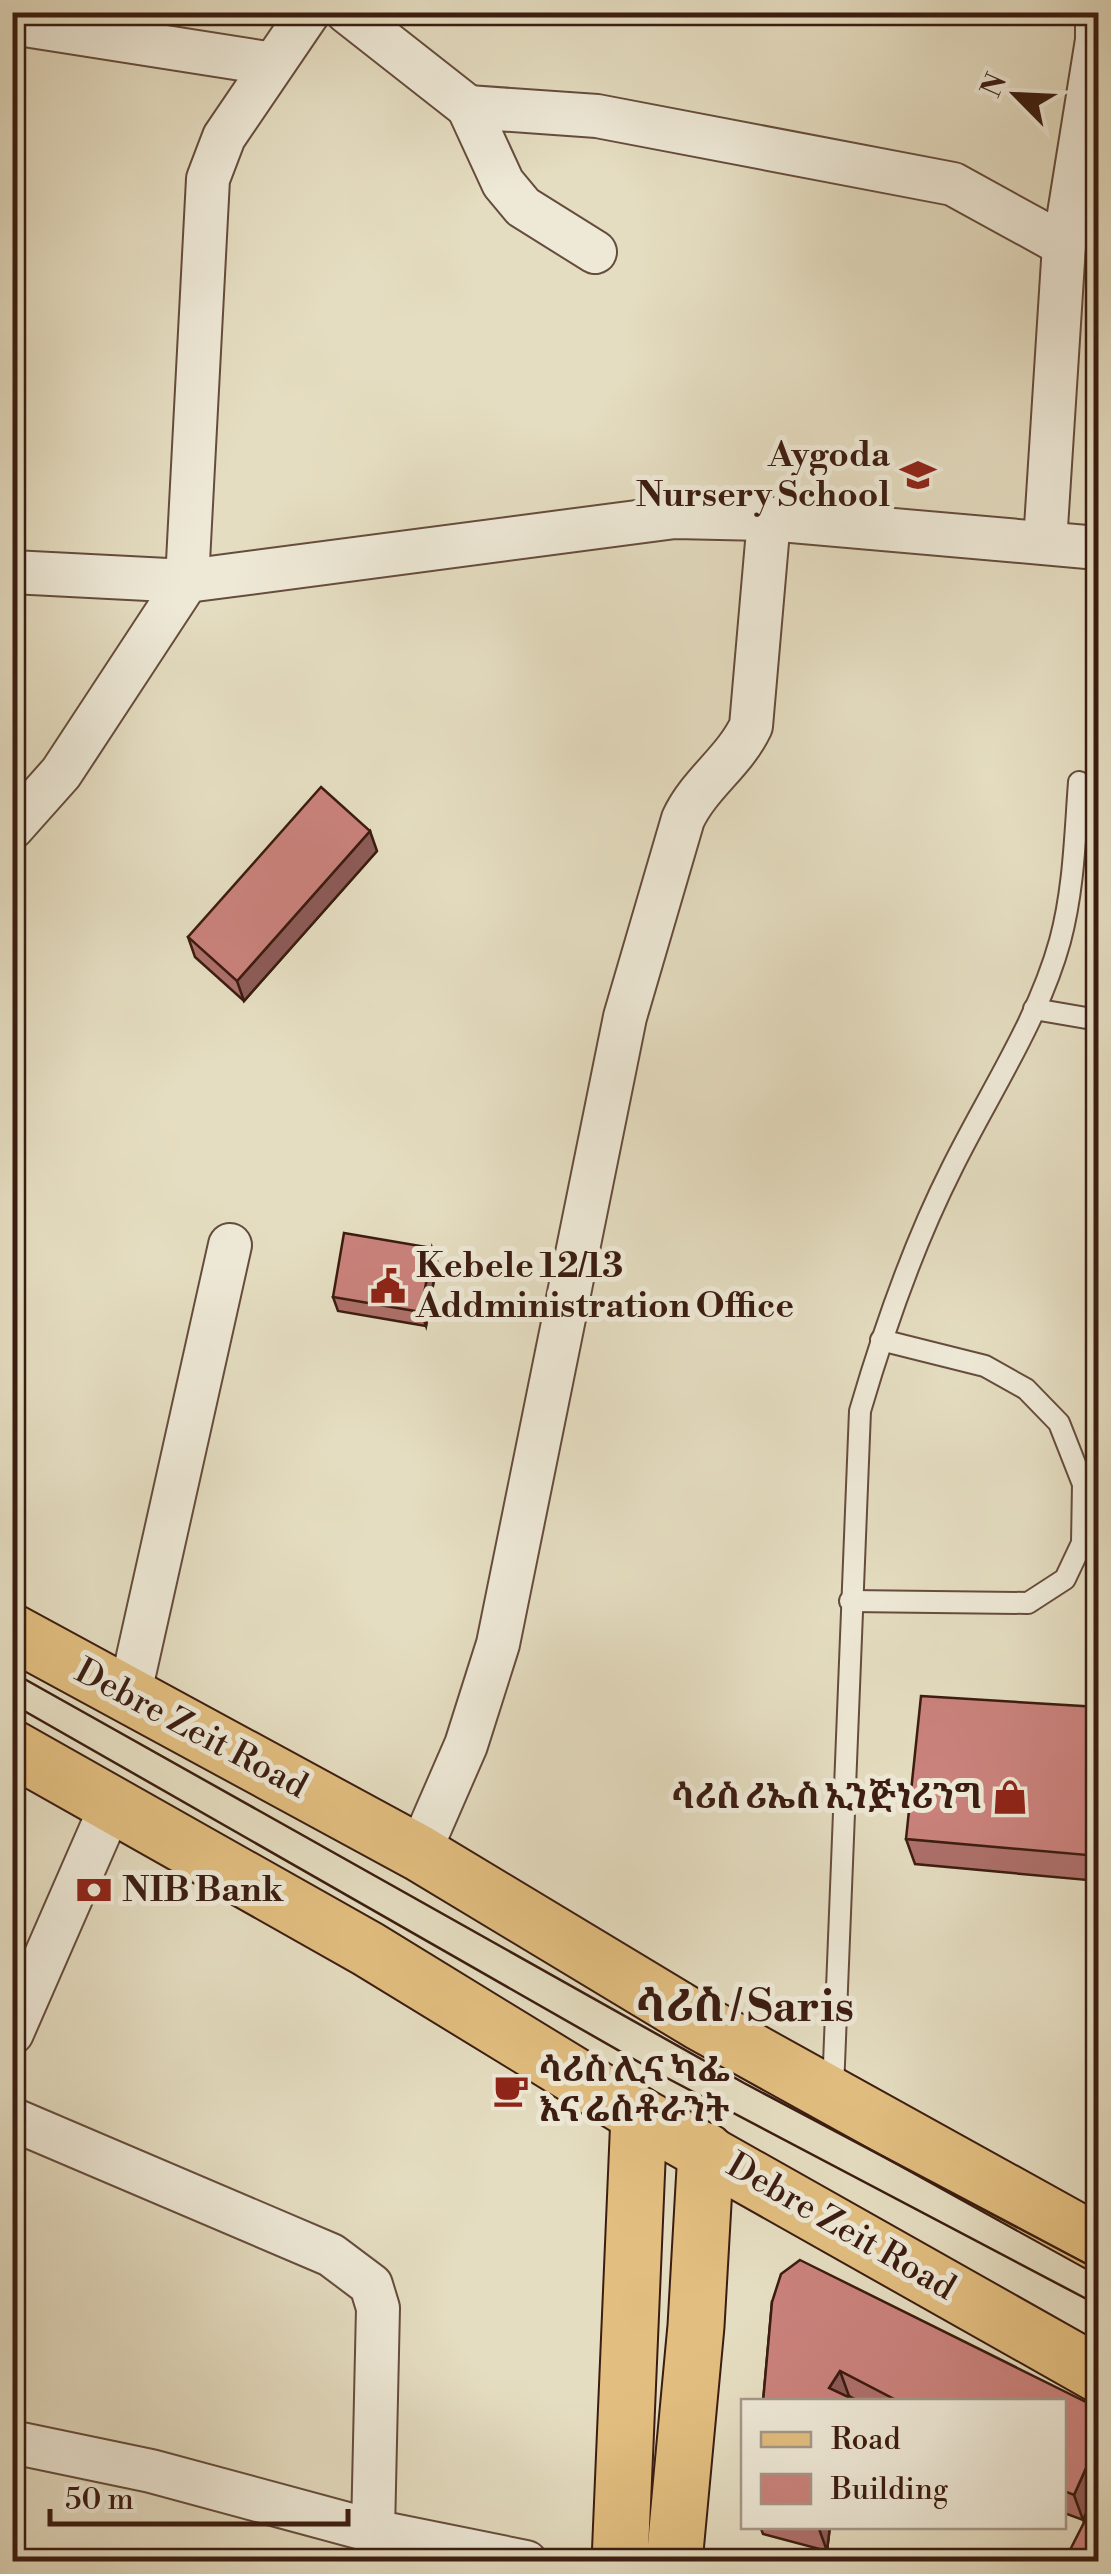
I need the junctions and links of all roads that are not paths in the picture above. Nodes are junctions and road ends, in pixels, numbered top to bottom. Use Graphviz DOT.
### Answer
graph roads {
  1 [pos="309,12"];
  2 [pos="348,12"];
  3 [pos="12,24"];
  4 [pos="1097,31"];
  5 [pos="272,64"];
  6 [pos="468,106"];
  7 [pos="1064,245"];
  8 [pos="595,252"];
  9 [pos="769,519"];
  10 [pos="1045,543"];
  11 [pos="1098,548"];
  12 [pos="12,572"];
  13 [pos="187,581"];
  14 [pos="1079,782"];
  15 [pos="12,828"];
  16 [pos="1034,1010"];
  17 [pos="1098,1020"];
  18 [pos="230,1245"];
  19 [pos="880,1340"];
  20 [pos="850,1601"];
  21 [pos="12,1632"];
  22 [pos="129,1696"];
  23 [pos="12,1748"];
  24 [pos="112,1804"];
  25 [pos="419,1853"];
  26 [pos="12,2033"];
  27 [pos="833,2096"];
  28 [pos="639,2115"];
  29 [pos="12,2119"];
  30 [pos="706,2150"];
  31 [pos="1098,2242"];
  32 [pos="1098,2374"];
  33 [pos="12,2442"];
  34 [pos="374,2531"];
  35 [pos="526,2562"];
  36 [pos="620,2562"];
  37 [pos="674,2562"];
  1 -- 5 [label="street"];
  2 -- 6 [label="street"];
  3 -- 5 [label="street"];
  4 -- 7 [label="street"];
  5 -- 13 [label="street"];
  6 -- 7 [label="street"];
  6 -- 8 [label="street"];
  7 -- 10 [label="street"];
  9 -- 10 [label="street"];
  9 -- 13 [label="street"];
  9 -- 25 [label="street"];
  10 -- 11 [label="street"];
  12 -- 13 [label="street"];
  13 -- 15 [label="street"];
  14 -- 16 [label="lane"];
  16 -- 17 [label="lane"];
  16 -- 19 [label="lane"];
  18 -- 22 [label="street"];
  19 -- 20 [label="lane"];
  19 -- 20 [label="lane"];
  20 -- 27 [label="lane"];
  21 -- 22 [label="main road, Debre Zeit Road"];
  22 -- 25 [label="main road, Debre Zeit Road"];
  23 -- 24 [label="main road, Debre Zeit Road"];
  24 -- 26 [label="street"];
  24 -- 28 [label="main road, Debre Zeit Road"];
  25 -- 27 [label="main road, Debre Zeit Road"];
  27 -- 31 [label="main road, Debre Zeit Road"];
  28 -- 30 [label="main road, Debre Zeit Road"];
  28 -- 36 [label="main road"];
  29 -- 34 [label="street"];
  30 -- 32 [label="main road, Debre Zeit Road"];
  30 -- 37 [label="main road"];
  33 -- 34 [label="street"];
  34 -- 35 [label="street"];
}
